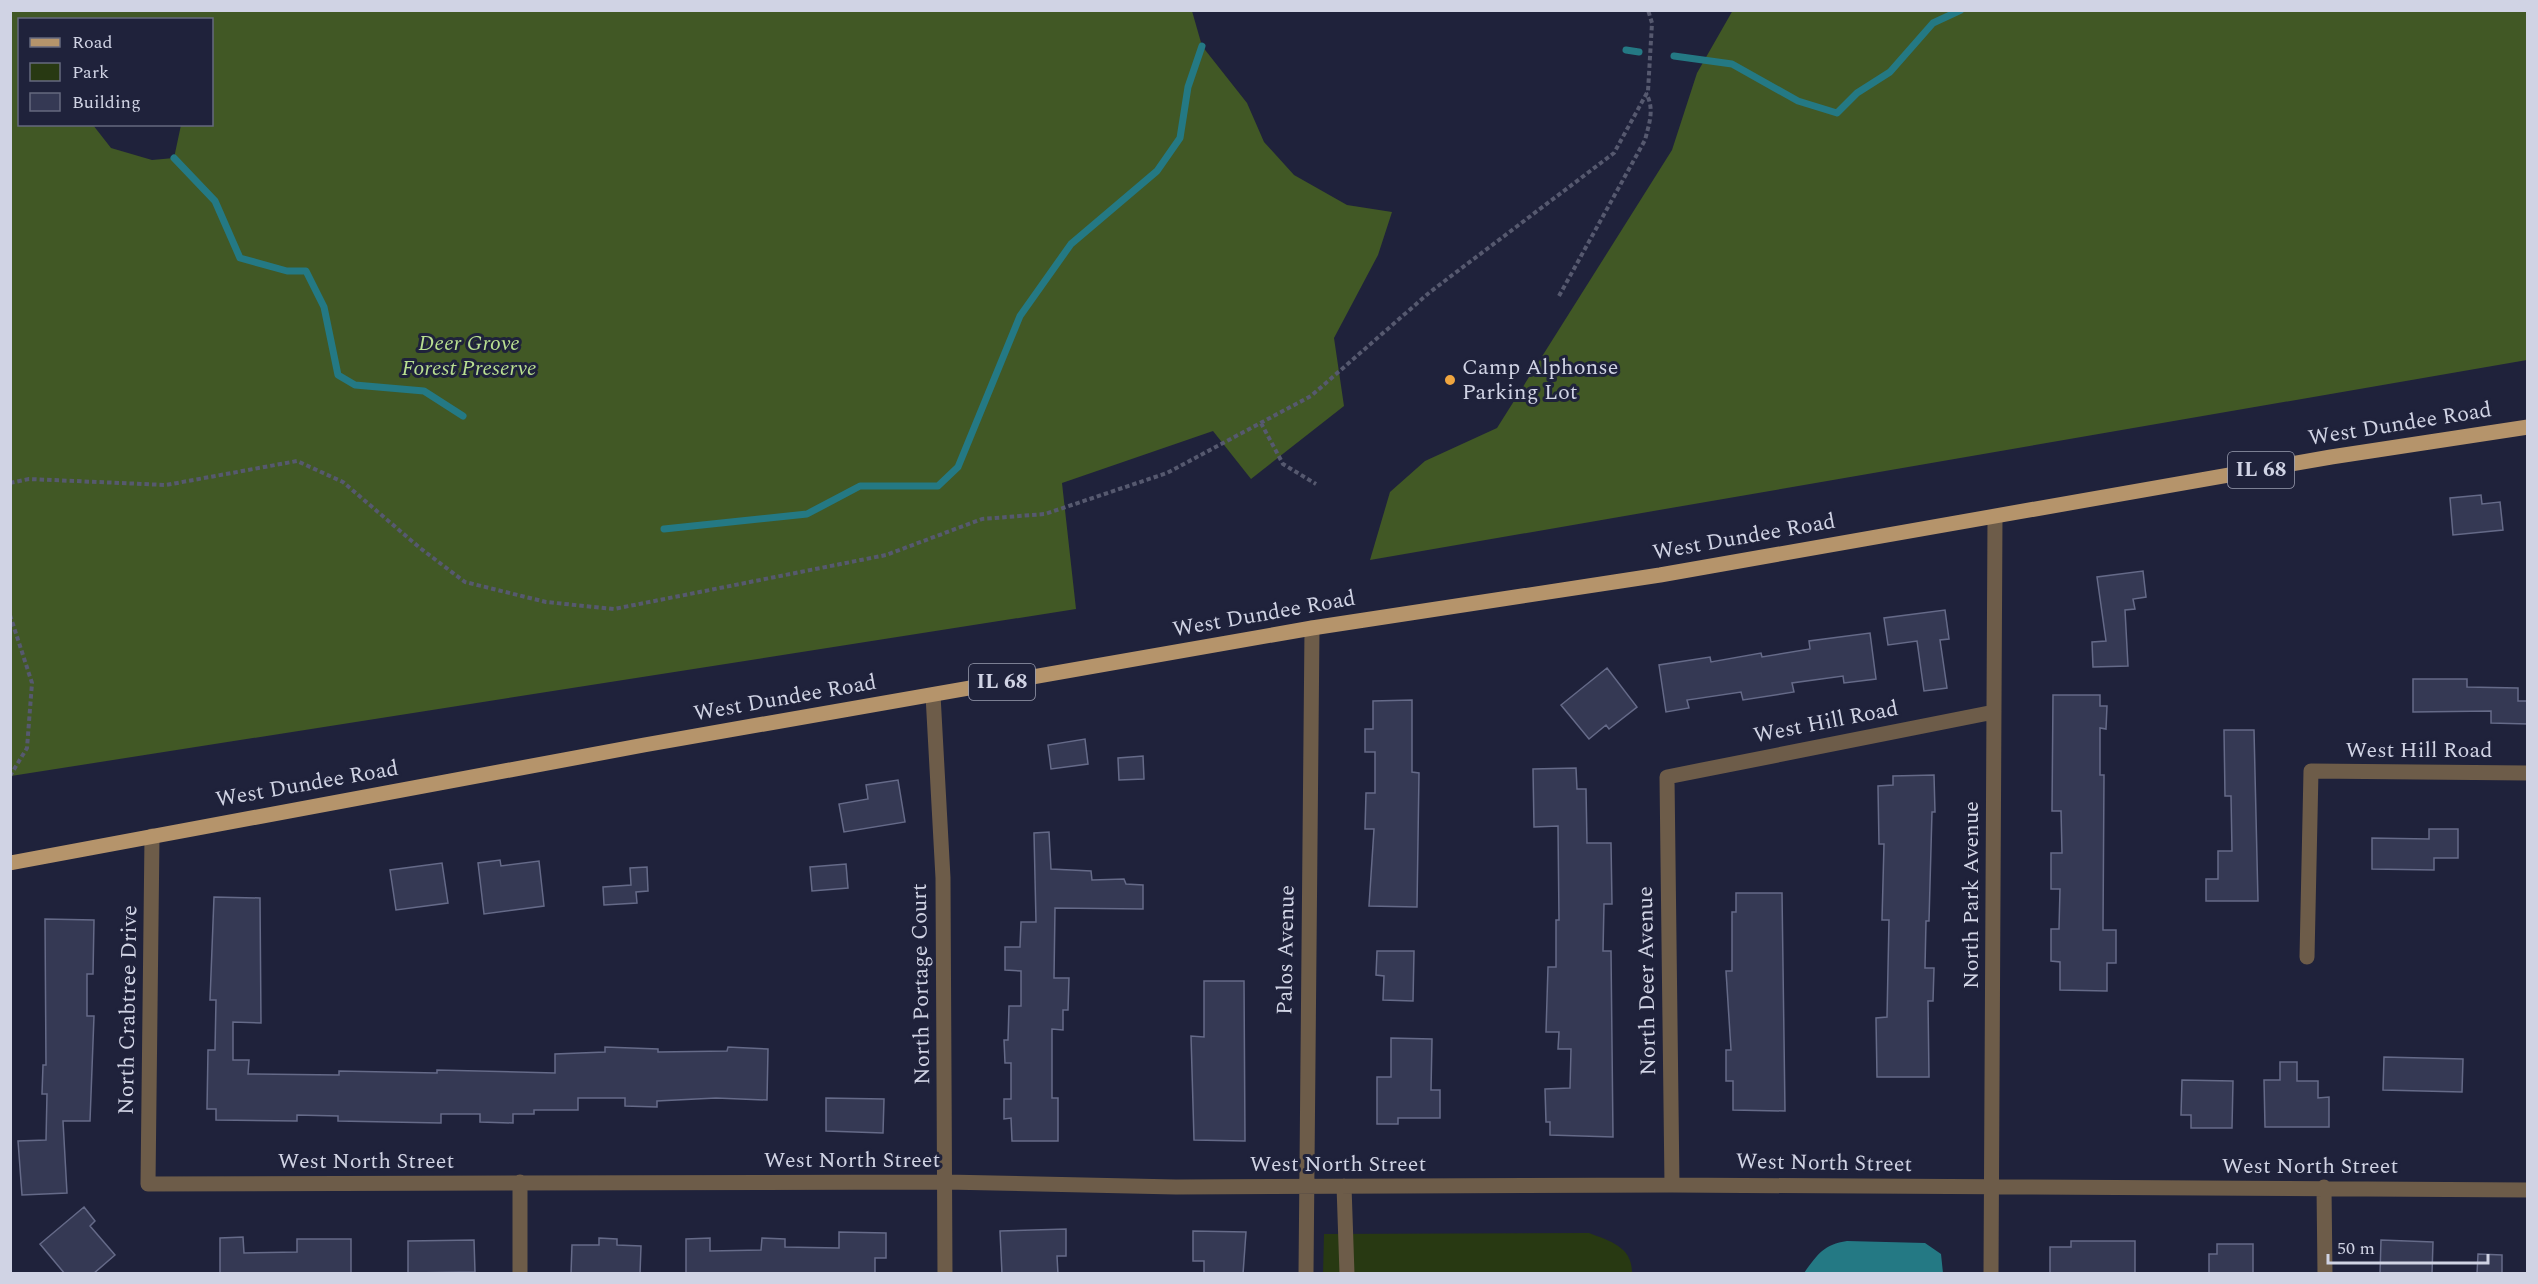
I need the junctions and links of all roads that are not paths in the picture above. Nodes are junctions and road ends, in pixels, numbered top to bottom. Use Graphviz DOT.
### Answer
graph roads {
  1 [pos="2528,427"];
  2 [pos="1995,517"];
  3 [pos="1312,628"];
  4 [pos="933,694"];
  5 [pos="1994,712"];
  6 [pos="2528,773"];
  7 [pos="1667,777"];
  8 [pos="152,836"];
  9 [pos="10,863"];
  10 [pos="2307,957"];
  11 [pos="520,1182"];
  12 [pos="945,1182"];
  13 [pos="148,1184"];
  14 [pos="1672,1185"];
  15 [pos="1344,1186"];
  16 [pos="1308,1187"];
  17 [pos="1992,1187"];
  18 [pos="2324,1187"];
  19 [pos="2528,1190"];
  20 [pos="520,1274"];
  21 [pos="945,1274"];
  22 [pos="1306,1274"];
  23 [pos="1347,1274"];
  24 [pos="1991,1274"];
  25 [pos="2325,1274"];
  1 -- 2 [label="main road, West Dundee Road / IL 68"];
  2 -- 3 [label="main road, West Dundee Road / IL 68"];
  2 -- 5 [label="street, North Park Avenue"];
  3 -- 4 [label="main road, West Dundee Road / IL 68"];
  3 -- 16 [label="street, Palos Avenue"];
  4 -- 8 [label="main road, West Dundee Road / IL 68"];
  4 -- 12 [label="street, North Portage Court"];
  5 -- 7 [label="street, West Hill Road"];
  5 -- 17 [label="street, North Park Avenue"];
  6 -- 10 [label="street, West Hill Road"];
  7 -- 14 [label="street, North Deer Avenue"];
  8 -- 9 [label="main road, West Dundee Road / IL 68"];
  8 -- 13 [label="street, North Crabtree Drive"];
  11 -- 12 [label="street, West North Street"];
  11 -- 13 [label="street, West North Street"];
  11 -- 20 [label="street"];
  12 -- 16 [label="street, West North Street"];
  12 -- 21 [label="street, North Portage Court"];
  14 -- 15 [label="street, West North Street"];
  14 -- 17 [label="street, West North Street"];
  15 -- 16 [label="street, West North Street"];
  15 -- 23 [label="street"];
  16 -- 22 [label="street, Palos Avenue"];
  17 -- 18 [label="street, West North Street"];
  17 -- 24 [label="street, North Park Avenue"];
  18 -- 19 [label="street, West North Street"];
  18 -- 25 [label="street"];
}
